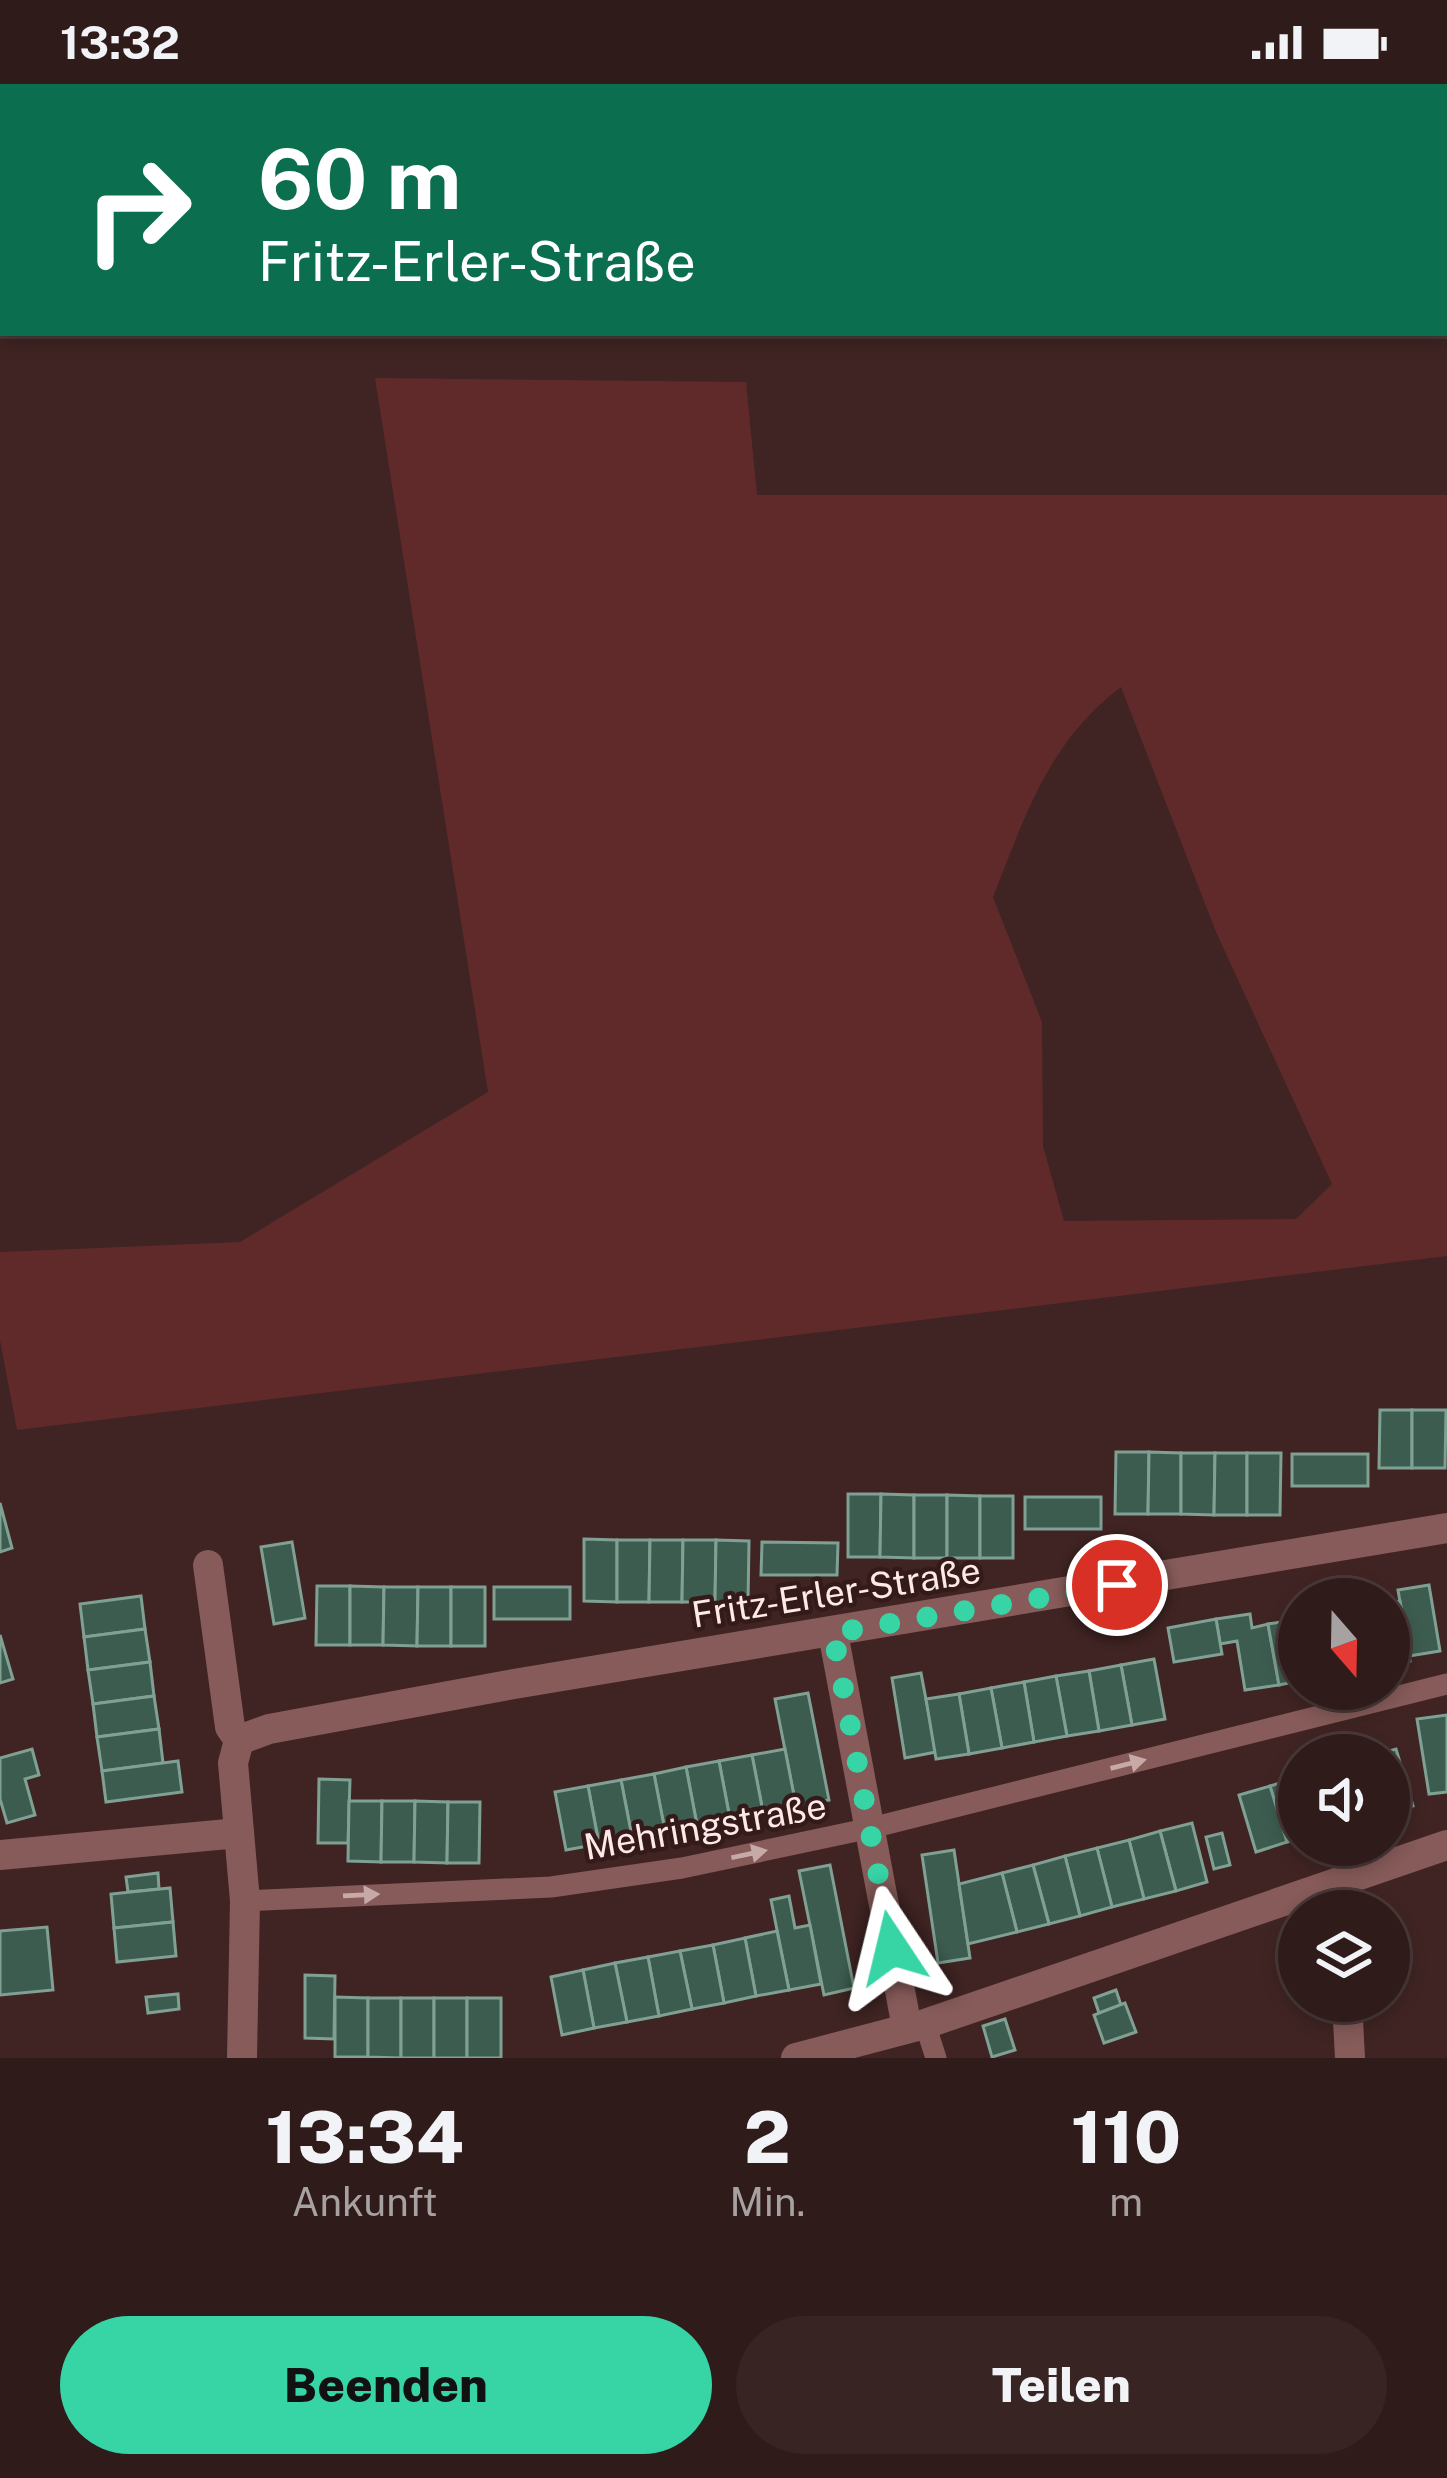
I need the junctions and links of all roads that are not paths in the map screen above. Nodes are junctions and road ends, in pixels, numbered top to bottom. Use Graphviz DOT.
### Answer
graph roads {
  1 [pos="1447,1528"];
  2 [pos="208,1565"];
  3 [pos="833,1633"];
  4 [pos="1447,1684"];
  5 [pos="239,1740"];
  6 [pos="871,1828"];
  7 [pos="239,1833"];
  8 [pos="1447,1845"];
  9 [pos="0,1855"];
  10 [pos="1354,1890"];
  11 [pos="244,1901"];
  12 [pos="1278,1916"];
  13 [pos="1348,2022"];
  14 [pos="916,2026"];
  15 [pos="242,2058"];
  16 [pos="796,2058"];
  17 [pos="936,2058"];
  18 [pos="1350,2058"];
  1 -- 3 [label="street, Fritz-Erler-Straße"];
  2 -- 5 [label="street"];
  3 -- 5 [label="street, Fritz-Erler-Straße"];
  3 -- 6 [label="street"];
  6 -- 4 [label="lane, Mehringstraße, one-way"];
  5 -- 7 [label="street"];
  11 -- 6 [label="lane, Mehringstraße, one-way"];
  6 -- 14 [label="street"];
  7 -- 9 [label="street"];
  7 -- 11 [label="street"];
  8 -- 10 [label="street"];
  11 -- 15 [label="street"];
  12 -- 14 [label="street"];
  13 -- 18 [label="street"];
  14 -- 16 [label="street"];
  14 -- 17 [label="lane"];
}
